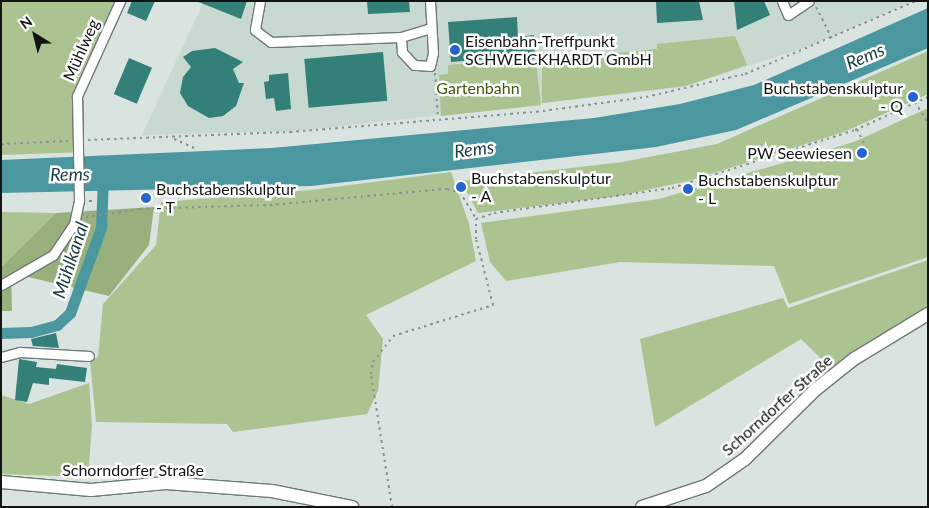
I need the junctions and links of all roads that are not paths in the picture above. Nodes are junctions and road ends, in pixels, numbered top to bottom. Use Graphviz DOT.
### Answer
graph roads {
  1 [pos="120,1"];
  2 [pos="260,1"];
  3 [pos="430,1"];
  4 [pos="782,1"];
  5 [pos="810,2"];
  6 [pos="431,28"];
  7 [pos="401,37"];
  8 [pos="1,285"];
  9 [pos="928,314"];
  10 [pos="89,356"];
  11 [pos="1,357"];
  12 [pos="1,482"];
  13 [pos="352,507"];
  14 [pos="642,507"];
  1 -- 8 [label="street, Mühlweg"];
  2 -- 7 [label="street"];
  3 -- 6 [label="street"];
  4 -- 5 [label="street"];
  6 -- 7 [label="street"];
  6 -- 7 [label="street"];
  9 -- 14 [label="main road, Schorndorfer Straße"];
  10 -- 11 [label="street"];
  12 -- 13 [label="main road, Schorndorfer Straße"];
}
